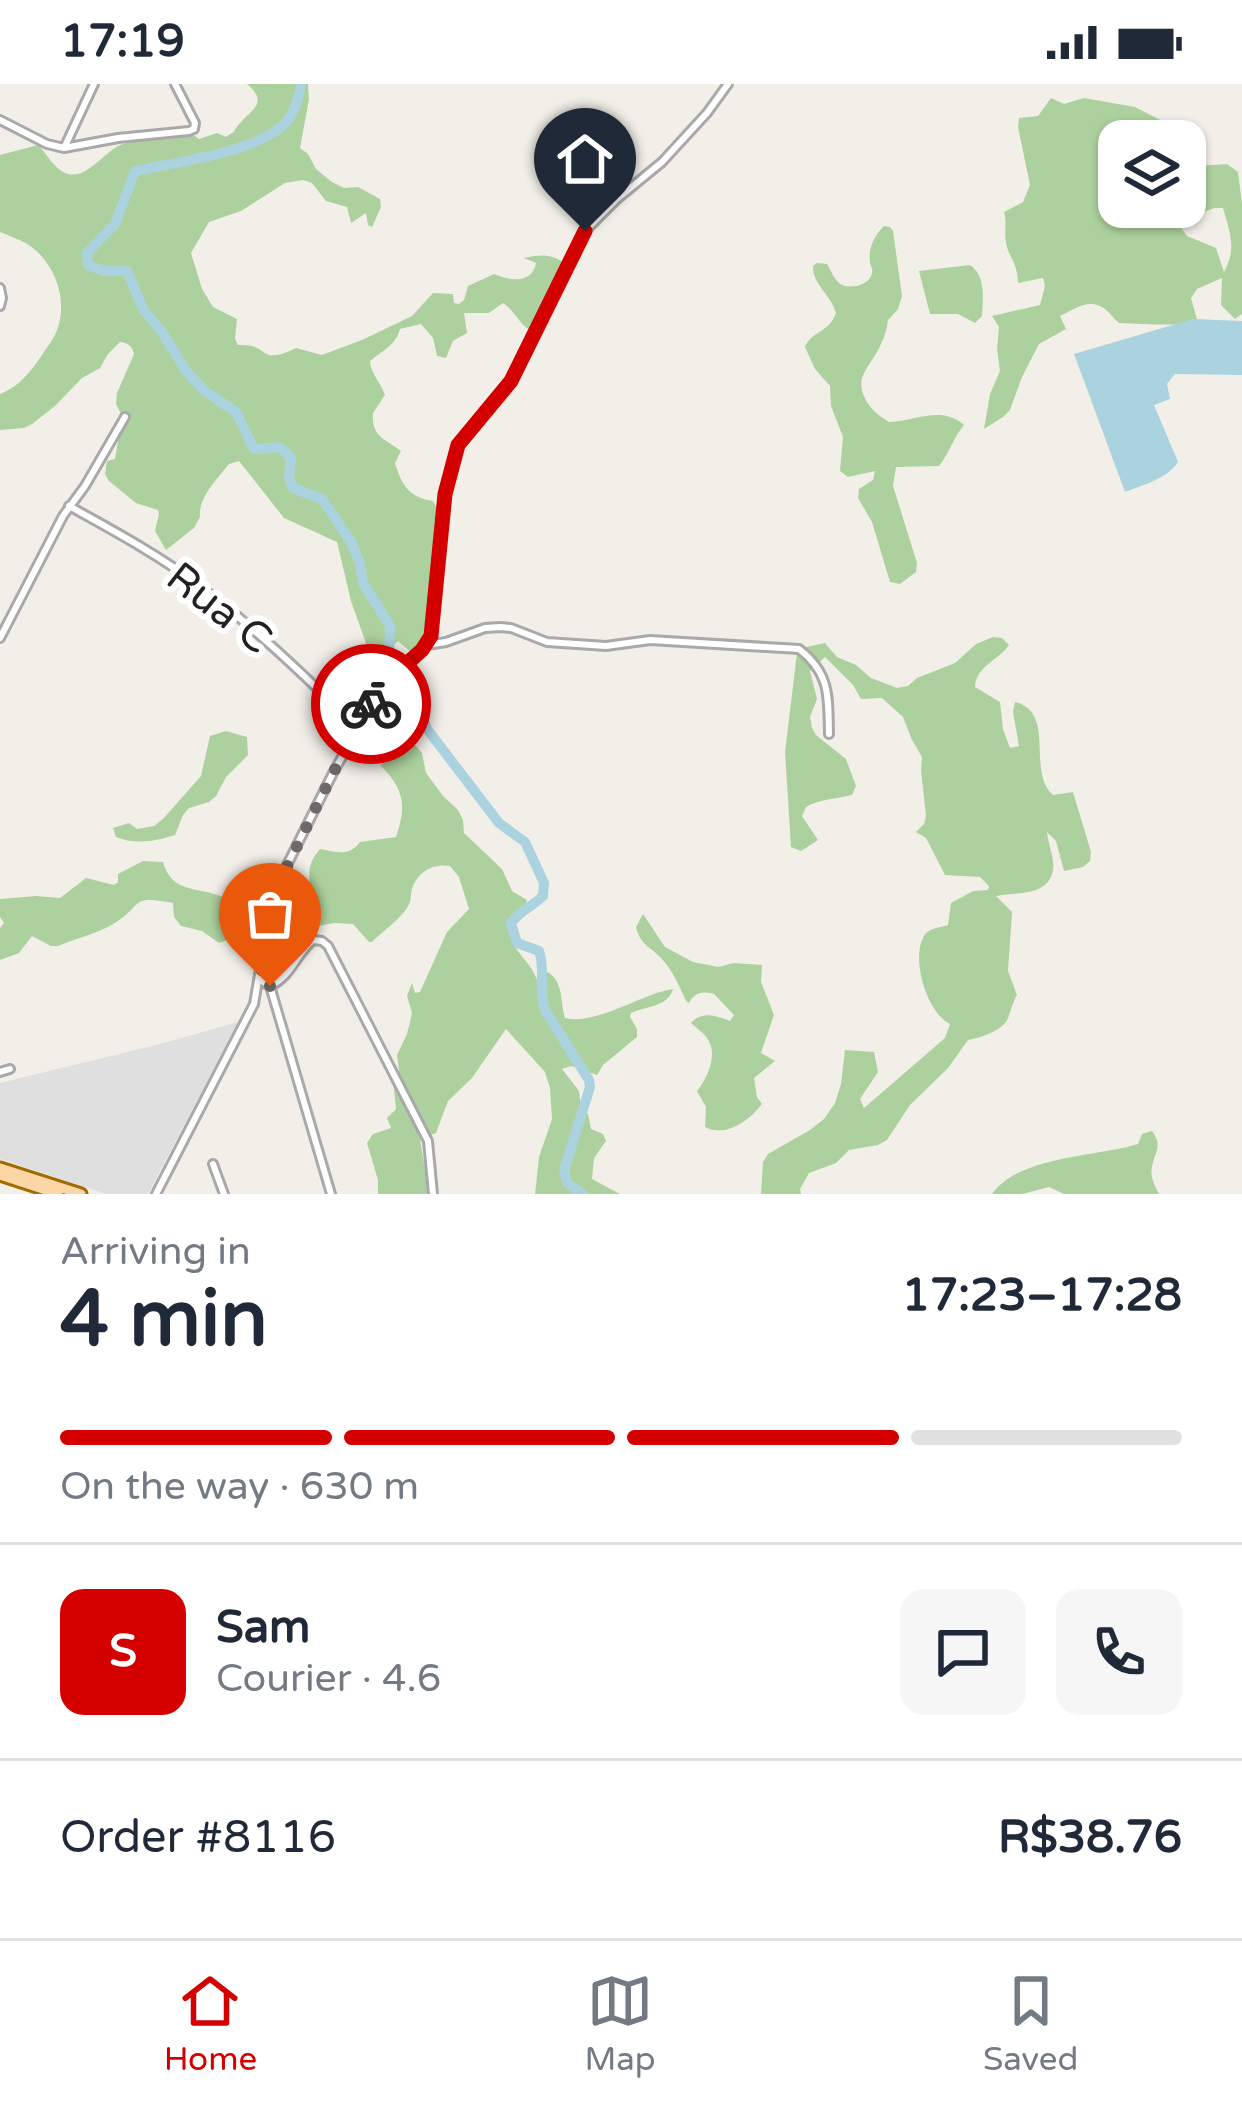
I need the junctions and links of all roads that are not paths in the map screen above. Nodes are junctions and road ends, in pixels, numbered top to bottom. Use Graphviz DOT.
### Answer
graph roads {
  1 [pos="94,84"];
  2 [pos="176,84"];
  3 [pos="728,84"];
  4 [pos="0,120"];
  5 [pos="64,148"];
  6 [pos="1,289"];
  7 [pos="0,306"];
  8 [pos="125,417"];
  9 [pos="69,506"];
  10 [pos="0,638"];
  11 [pos="427,645"];
  12 [pos="358,728"];
  13 [pos="830,734"];
  14 [pos="260,980"];
  15 [pos="270,986"];
  16 [pos="10,1069"];
  17 [pos="0,1072"];
  18 [pos="213,1164"];
  19 [pos="0,1172"];
  20 [pos="23,1188"];
  21 [pos="58,1194"];
  22 [pos="81,1194"];
  23 [pos="156,1194"];
  24 [pos="224,1194"];
  25 [pos="332,1194"];
  26 [pos="433,1194"];
  1 -- 5 [label="street"];
  2 -- 5 [label="street"];
  3 -- 11 [label="street"];
  4 -- 5 [label="street"];
  6 -- 7 [label="street"];
  8 -- 9 [label="street"];
  9 -- 10 [label="street"];
  9 -- 12 [label="street, Rua C"];
  11 -- 12 [label="street"];
  11 -- 13 [label="street"];
  12 -- 14 [label="street"];
  14 -- 15 [label="street"];
  14 -- 23 [label="street"];
  15 -- 25 [label="street"];
  15 -- 26 [label="street"];
  16 -- 17 [label="street"];
  18 -- 24 [label="street"];
  19 -- 20 [label="main road"];
  19 -- 22 [label="main road"];
  20 -- 21 [label="main road"];
}
